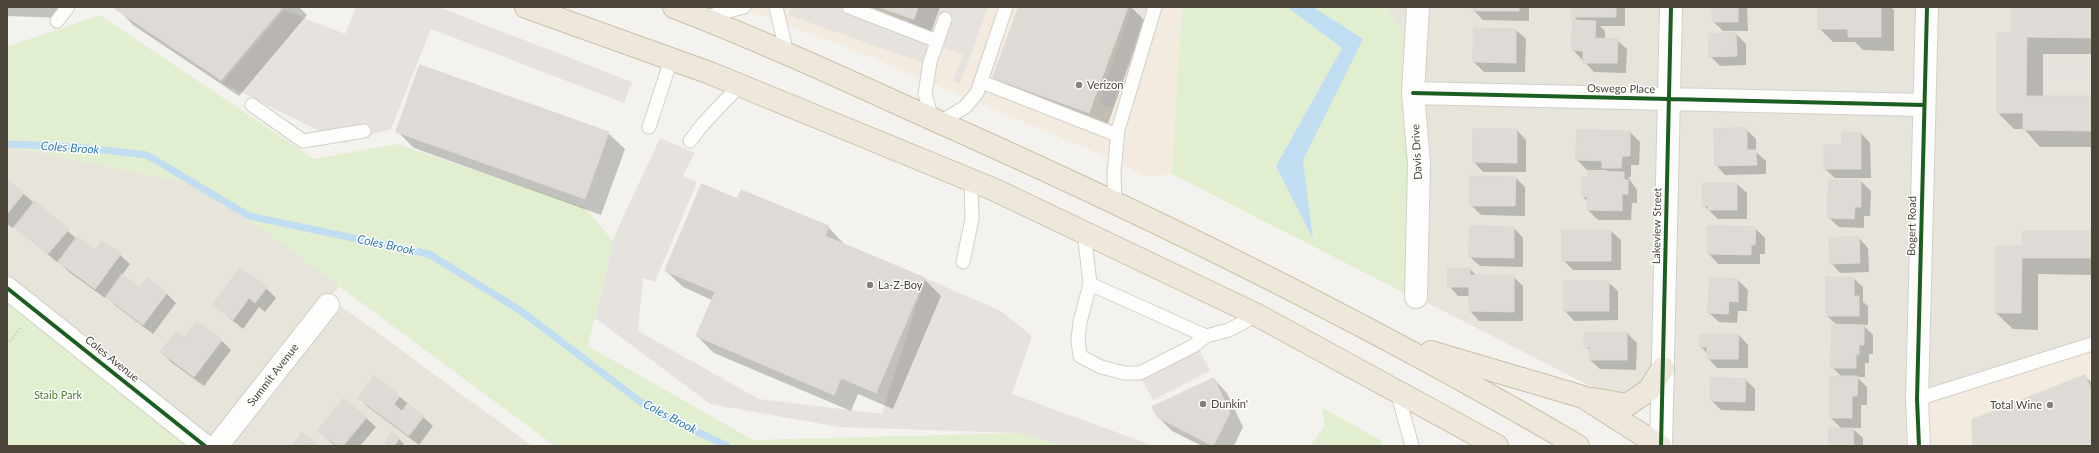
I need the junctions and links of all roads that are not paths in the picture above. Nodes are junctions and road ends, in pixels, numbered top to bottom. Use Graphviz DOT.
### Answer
graph roads {
  1 [pos="68,7"];
  2 [pos="526,7"];
  3 [pos="674,7"];
  4 [pos="744,7"];
  5 [pos="776,7"];
  6 [pos="849,7"];
  7 [pos="1006,7"];
  8 [pos="1155,7"];
  9 [pos="1418,7"];
  10 [pos="1671,7"];
  11 [pos="1927,7"];
  12 [pos="702,18"];
  13 [pos="945,19"];
  14 [pos="57,21"];
  15 [pos="937,40"];
  16 [pos="787,54"];
  17 [pos="671,60"];
  18 [pos="982,82"];
  19 [pos="740,85"];
  20 [pos="1413,93"];
  21 [pos="1669,99"];
  22 [pos="252,105"];
  23 [pos="1924,105"];
  24 [pos="936,121"];
  25 [pos="649,127"];
  26 [pos="364,131"];
  27 [pos="1117,135"];
  28 [pos="690,141"];
  29 [pos="971,180"];
  30 [pos="1115,203"];
  31 [pos="1084,232"];
  32 [pos="963,262"];
  33 [pos="1090,284"];
  34 [pos="7,288"];
  35 [pos="1416,297"];
  36 [pos="328,305"];
  37 [pos="1257,314"];
  38 [pos="1206,336"];
  39 [pos="1392,340"];
  40 [pos="2092,344"];
  41 [pos="1663,368"];
  42 [pos="1397,391"];
  43 [pos="1582,397"];
  44 [pos="1917,399"];
  45 [pos="205,446"];
  46 [pos="217,446"];
  47 [pos="1412,446"];
  48 [pos="1497,446"];
  49 [pos="1578,446"];
  50 [pos="1661,446"];
  51 [pos="1920,446"];
  1 -- 14 [label="lane"];
  2 -- 17 [label="highway"];
  3 -- 12 [label="highway"];
  4 -- 12 [label="lane"];
  5 -- 16 [label="lane"];
  6 -- 15 [label="lane"];
  7 -- 18 [label="lane"];
  8 -- 27 [label="lane"];
  9 -- 20 [label="street, Davis Drive"];
  10 -- 21 [label="street, Lakeview Street"];
  11 -- 23 [label="street, Bogert Road"];
  12 -- 16 [label="highway"];
  13 -- 15 [label="lane"];
  15 -- 24 [label="lane"];
  16 -- 24 [label="highway"];
  17 -- 19 [label="highway"];
  17 -- 25 [label="lane"];
  18 -- 24 [label="lane"];
  18 -- 27 [label="lane"];
  19 -- 28 [label="lane"];
  19 -- 29 [label="highway"];
  20 -- 21 [label="street, Oswego Place"];
  20 -- 35 [label="street, Davis Drive"];
  21 -- 23 [label="street, Oswego Place"];
  21 -- 41 [label="street, Lakeview Street"];
  22 -- 26 [label="lane"];
  23 -- 44 [label="street, Bogert Road"];
  24 -- 30 [label="highway"];
  27 -- 30 [label="lane"];
  29 -- 31 [label="highway"];
  29 -- 32 [label="lane"];
  30 -- 39 [label="highway"];
  31 -- 33 [label="lane"];
  31 -- 37 [label="highway"];
  33 -- 38 [label="lane"];
  33 -- 38 [label="lane"];
  34 -- 45 [label="street, Coles Avenue"];
  36 -- 46 [label="street, Summit Avenue"];
  37 -- 38 [label="lane"];
  37 -- 42 [label="highway"];
  39 -- 43 [label="highway"];
  39 -- 49 [label="highway"];
  40 -- 44 [label="lane"];
  41 -- 43 [label="highway"];
  41 -- 50 [label="street, Lakeview Street"];
  42 -- 47 [label="lane"];
  42 -- 48 [label="highway"];
  43 -- 50 [label="highway"];
  44 -- 51 [label="street, Bogert Road"];
}
